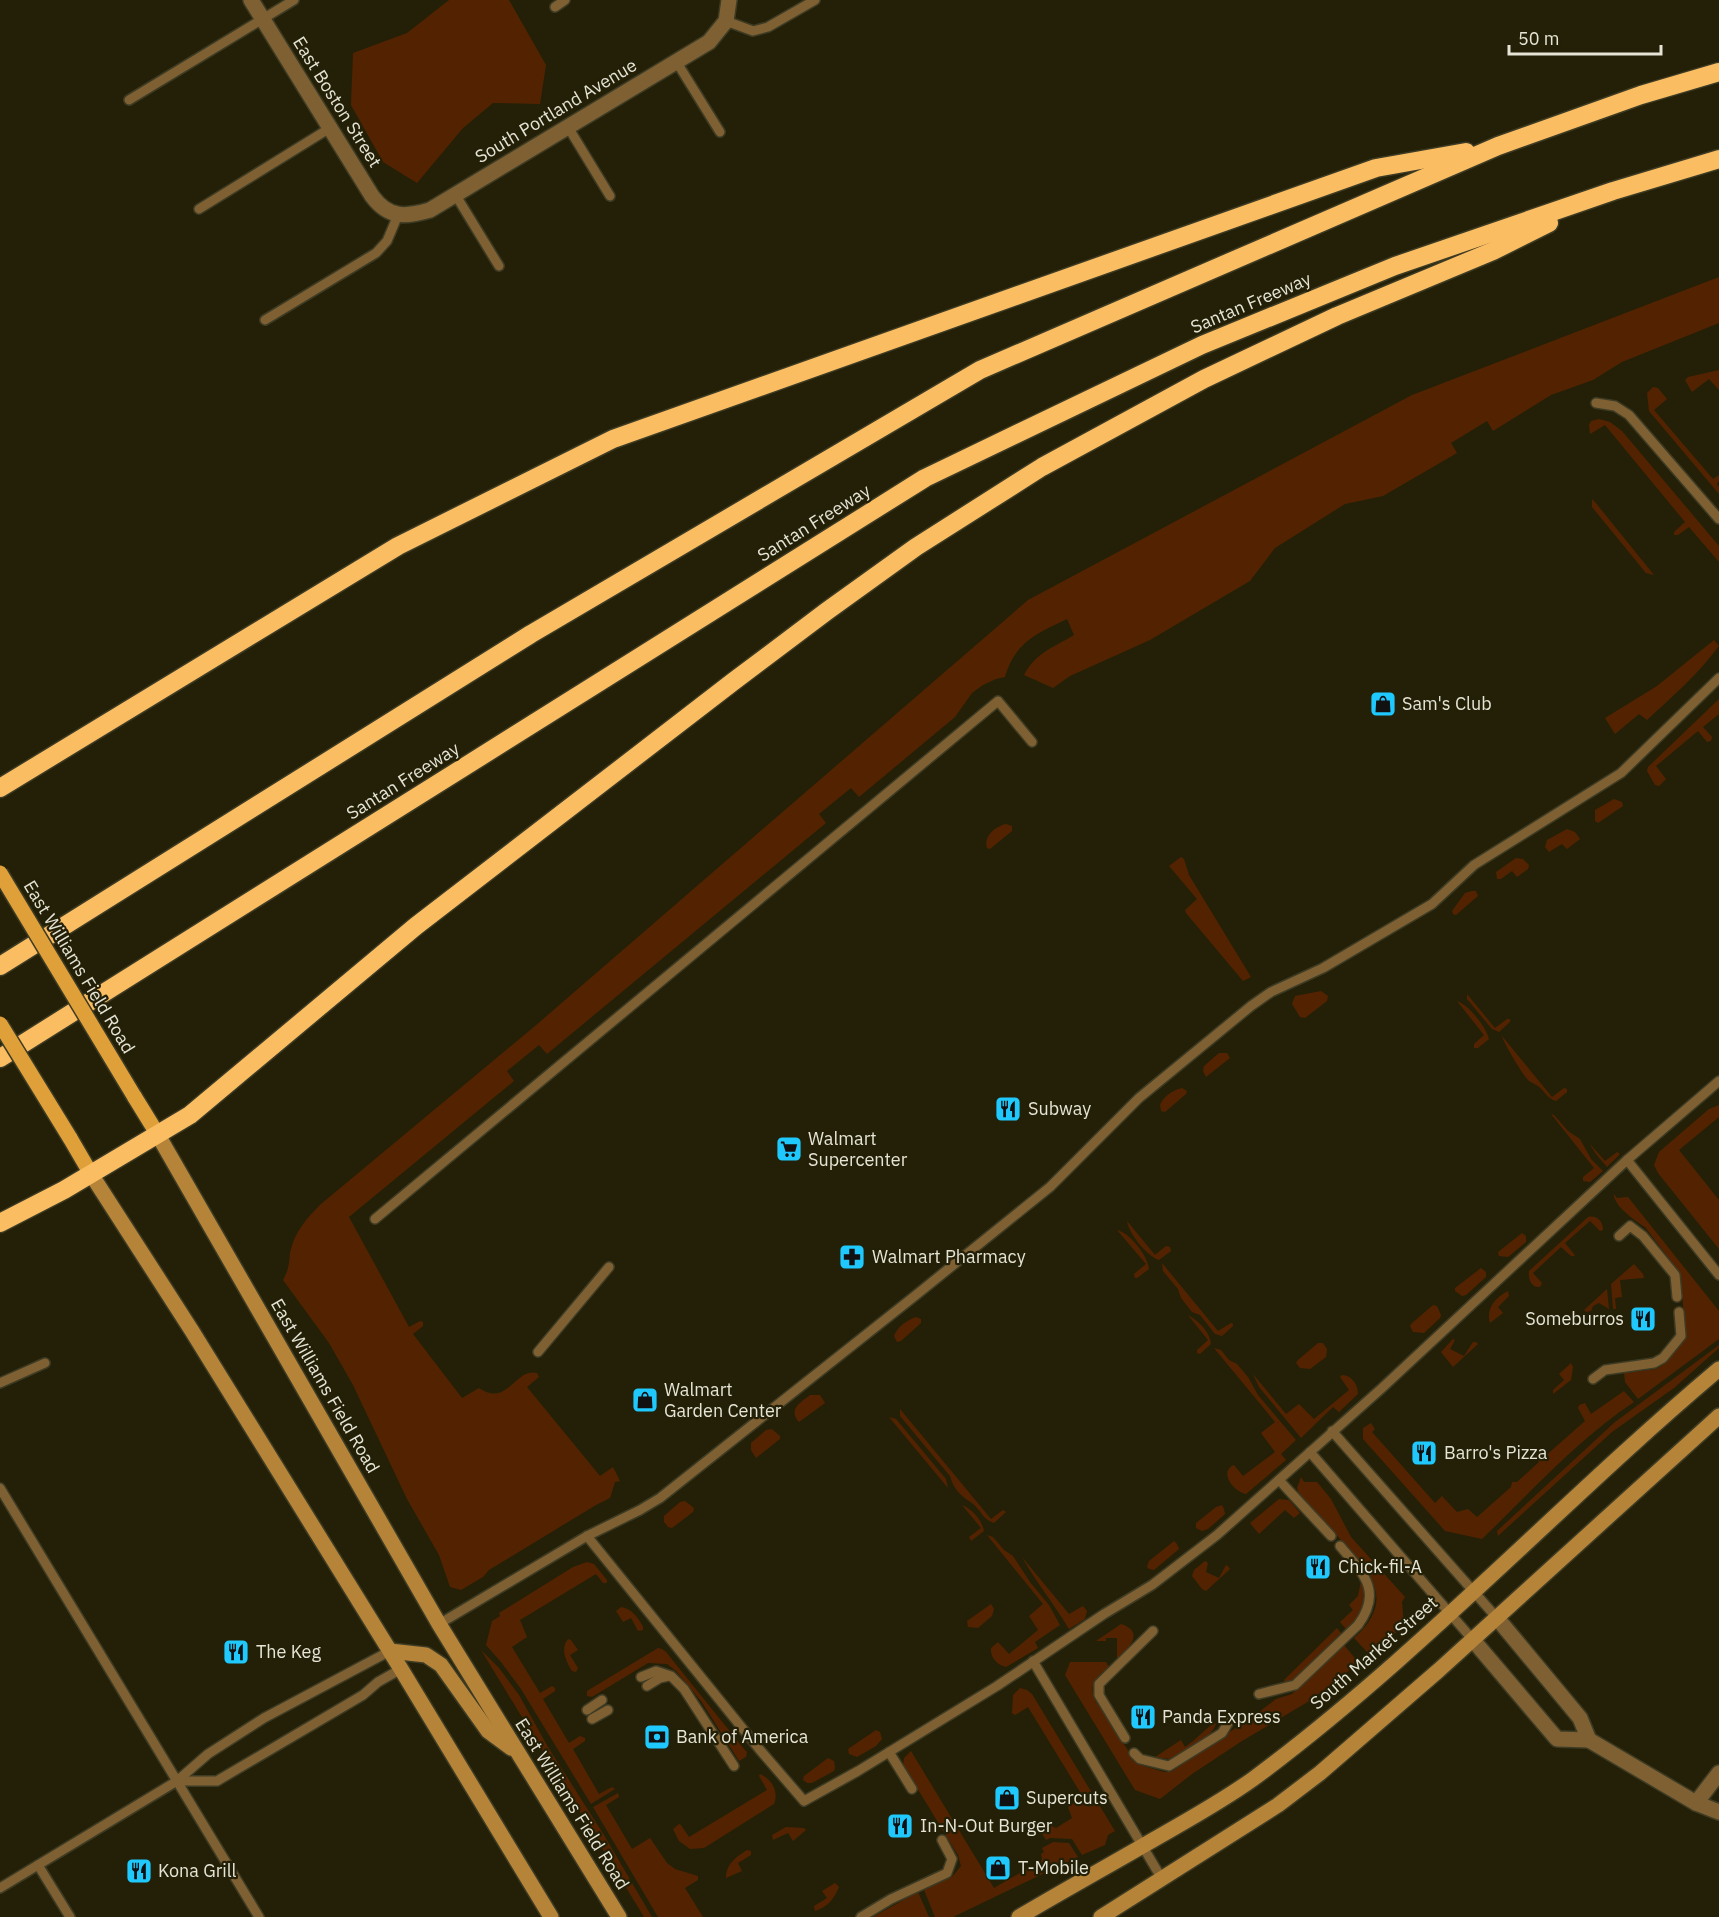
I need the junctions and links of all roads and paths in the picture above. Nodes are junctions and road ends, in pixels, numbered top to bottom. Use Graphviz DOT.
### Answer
graph roads {
  1 [pos="251,0"];
  2 [pos="294,0"];
  3 [pos="565,0"];
  4 [pos="729,0"];
  5 [pos="814,0"];
  6 [pos="555,7"];
  7 [pos="263,19"];
  8 [pos="726,21"];
  9 [pos="676,61"];
  10 [pos="1719,72"];
  11 [pos="129,100"];
  12 [pos="568,127"];
  13 [pos="330,128"];
  14 [pos="720,132"];
  15 [pos="1498,146"];
  16 [pos="1719,159"];
  17 [pos="1613,191"];
  18 [pos="456,195"];
  19 [pos="610,196"];
  20 [pos="199,209"];
  21 [pos="398,215"];
  22 [pos="499,266"];
  23 [pos="265,320"];
  24 [pos="1596,403"];
  25 [pos="1719,519"];
  26 [pos="1719,678"];
  27 [pos="1032,742"];
  28 [pos="0,788"];
  29 [pos="0,873"];
  30 [pos="0,966"];
  31 [pos="0,1024"];
  32 [pos="0,1058"];
  33 [pos="1719,1081"];
  34 [pos="158,1135"];
  35 [pos="1628,1160"];
  36 [pos="91,1174"];
  37 [pos="375,1219"];
  38 [pos="0,1223"];
  39 [pos="1619,1236"];
  40 [pos="609,1267"];
  41 [pos="1719,1275"];
  42 [pos="1677,1297"];
  43 [pos="1679,1312"];
  44 [pos="538,1352"];
  45 [pos="45,1363"];
  46 [pos="1719,1369"];
  47 [pos="1593,1379"];
  48 [pos="0,1383"];
  49 [pos="1719,1416"];
  50 [pos="1332,1431"];
  51 [pos="1310,1452"];
  52 [pos="1279,1480"];
  53 [pos="0,1488"];
  54 [pos="587,1536"];
  55 [pos="1331,1536"];
  56 [pos="1340,1546"];
  57 [pos="1473,1591"];
  58 [pos="1449,1613"];
  59 [pos="1497,1618"];
  60 [pos="439,1624"];
  61 [pos="1153,1631"];
  62 [pos="1473,1640"];
  63 [pos="390,1651"];
  64 [pos="1034,1661"];
  65 [pos="401,1669"];
  66 [pos="671,1676"];
  67 [pos="641,1677"];
  68 [pos="647,1686"];
  69 [pos="1259,1694"];
  70 [pos="602,1701"];
  71 [pos="586,1710"];
  72 [pos="608,1710"];
  73 [pos="1231,1718"];
  74 [pos="592,1719"];
  75 [pos="1125,1738"];
  76 [pos="1589,1740"];
  77 [pos="889,1752"];
  78 [pos="1134,1753"];
  79 [pos="520,1756"];
  80 [pos="734,1766"];
  81 [pos="1719,1773"];
  82 [pos="177,1781"];
  83 [pos="912,1789"];
  84 [pos="1696,1803"];
  85 [pos="1719,1812"];
  86 [pos="942,1840"];
  87 [pos="1142,1846"];
  88 [pos="38,1865"];
  89 [pos="1162,1879"];
  90 [pos="0,1888"];
  91 [pos="70,1917"];
  92 [pos="259,1917"];
  93 [pos="551,1917"];
  94 [pos="619,1917"];
  95 [pos="861,1917"];
  96 [pos="1019,1917"];
  97 [pos="1101,1917"];
  1 -- 7 [label="street, East Boston Street"];
  2 -- 7 [label="lane"];
  3 -- 6 [label="lane"];
  4 -- 8 [label="street"];
  5 -- 8 [label="lane"];
  7 -- 11 [label="lane"];
  7 -- 13 [label="street, East Boston Street"];
  8 -- 9 [label="street, South Portland Avenue"];
  9 -- 12 [label="street, South Portland Avenue"];
  9 -- 14 [label="lane"];
  10 -- 15 [label="highway"];
  12 -- 18 [label="street, South Portland Avenue"];
  12 -- 19 [label="lane"];
  13 -- 20 [label="lane"];
  13 -- 21 [label="street, East Boston Street"];
  15 -- 28 [label="highway"];
  15 -- 30 [label="highway"];
  16 -- 17 [label="highway, Santan Freeway"];
  17 -- 32 [label="highway, Santan Freeway"];
  17 -- 34 [label="highway"];
  18 -- 21 [label="street, South Portland Avenue"];
  18 -- 22 [label="lane"];
  21 -- 23 [label="lane"];
  24 -- 25 [label="lane"];
  26 -- 54 [label="lane"];
  27 -- 37 [label="lane"];
  29 -- 34 [label="main road, East Williams Field Road, bridge"];
  31 -- 36 [label="main road, bridge"];
  33 -- 35 [label="lane"];
  34 -- 36 [label="highway"];
  34 -- 60 [label="main road, East Williams Field Road"];
  35 -- 41 [label="lane"];
  35 -- 50 [label="lane"];
  36 -- 38 [label="highway"];
  36 -- 63 [label="main road"];
  39 -- 42 [label="lane"];
  40 -- 44 [label="lane"];
  43 -- 47 [label="lane"];
  45 -- 48 [label="lane"];
  46 -- 57 [label="main road, South Market Street"];
  49 -- 59 [label="main road"];
  50 -- 51 [label="lane"];
  50 -- 57 [label="lane"];
  51 -- 52 [label="lane"];
  51 -- 58 [label="lane"];
  52 -- 55 [label="lane"];
  52 -- 64 [label="lane"];
  53 -- 82 [label="lane"];
  54 -- 60 [label="lane"];
  54 -- 77 [label="lane"];
  56 -- 69 [label="lane"];
  57 -- 58 [label="main road, South Market Street"];
  57 -- 59 [label="lane"];
  58 -- 62 [label="lane"];
  58 -- 87 [label="main road, South Market Street"];
  59 -- 62 [label="main road"];
  59 -- 76 [label="street"];
  60 -- 79 [label="main road, East Williams Field Road"];
  61 -- 75 [label="lane"];
  62 -- 76 [label="street"];
  62 -- 89 [label="main road"];
  63 -- 65 [label="main road"];
  63 -- 79 [label="main road"];
  63 -- 82 [label="lane"];
  64 -- 77 [label="lane"];
  64 -- 87 [label="lane"];
  65 -- 82 [label="lane"];
  65 -- 93 [label="main road"];
  66 -- 67 [label="lane"];
  66 -- 68 [label="lane"];
  66 -- 80 [label="lane"];
  70 -- 71 [label="lane"];
  72 -- 74 [label="lane"];
  73 -- 78 [label="lane"];
  76 -- 84 [label="street"];
  77 -- 83 [label="lane"];
  79 -- 94 [label="main road, East Williams Field Road"];
  81 -- 84 [label="street"];
  82 -- 88 [label="lane"];
  82 -- 92 [label="lane"];
  84 -- 85 [label="street"];
  86 -- 95 [label="lane"];
  87 -- 89 [label="lane"];
  87 -- 96 [label="main road, South Market Street"];
  88 -- 90 [label="lane"];
  88 -- 91 [label="lane"];
  89 -- 97 [label="main road"];
}
